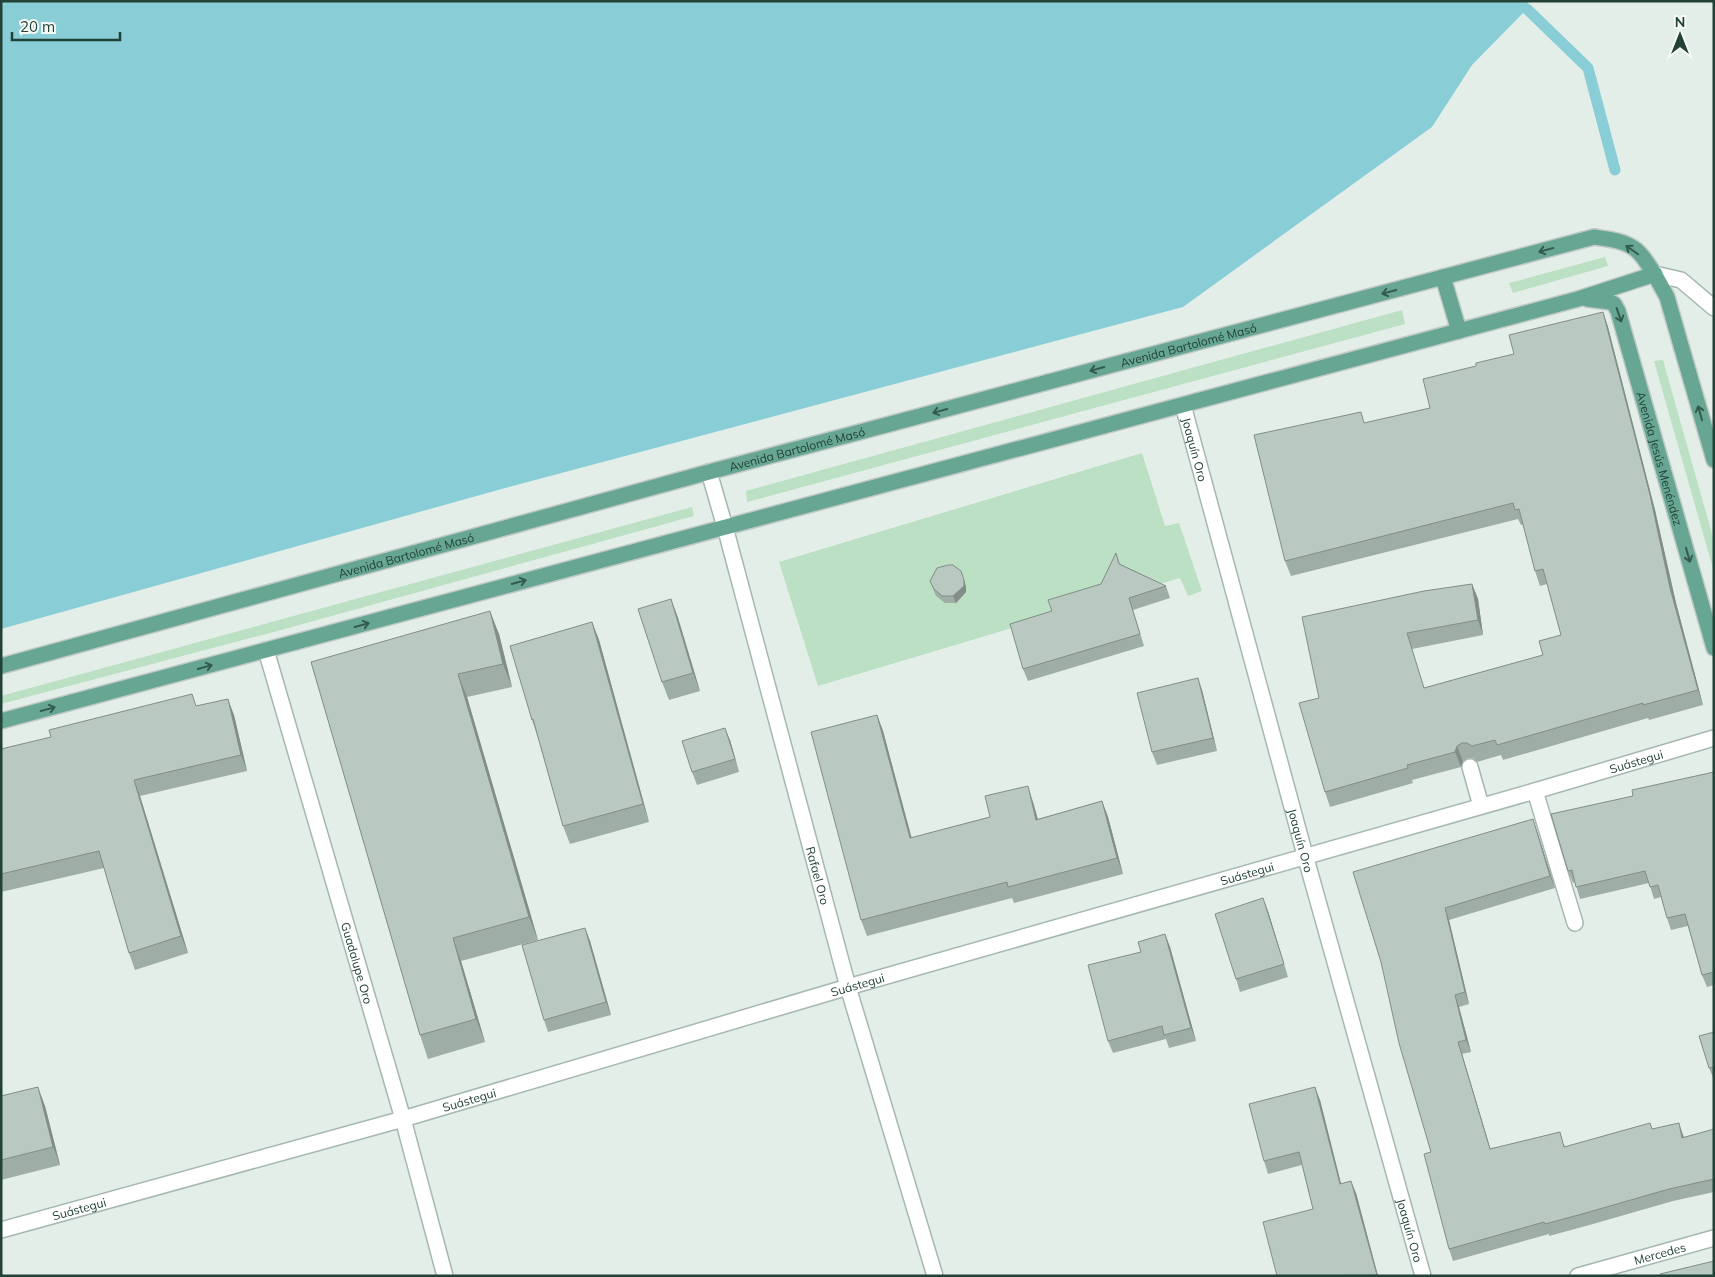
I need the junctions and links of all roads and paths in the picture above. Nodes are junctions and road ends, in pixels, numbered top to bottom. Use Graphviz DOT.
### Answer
graph roads {
  1 [pos="1655,274"];
  2 [pos="1443,277"];
  3 [pos="1578,299"];
  4 [pos="1713,307"];
  5 [pos="1459,331"];
  6 [pos="1183,405"];
  7 [pos="1714,460"];
  8 [pos="709,472"];
  9 [pos="725,527"];
  10 [pos="1714,648"];
  11 [pos="266,650"];
  12 [pos="1,666"];
  13 [pos="1,721"];
  14 [pos="1714,738"];
  15 [pos="1470,767"];
  16 [pos="1535,791"];
  17 [pos="1481,806"];
  18 [pos="1305,855"];
  19 [pos="1575,923"];
  20 [pos="848,987"];
  21 [pos="403,1119"];
  22 [pos="1,1230"];
  23 [pos="1714,1238"];
  24 [pos="445,1276"];
  25 [pos="935,1276"];
  26 [pos="1423,1276"];
  27 [pos="1578,1276"];
  1 -- 2 [label="main road, Avenida Bartolomé Masó, one-way"];
  1 -- 3 [label="main road"];
  1 -- 4 [label="street"];
  7 -- 1 [label="main road, one-way"];
  2 -- 5 [label="main road"];
  2 -- 8 [label="main road, Avenida Bartolomé Masó, one-way"];
  3 -- 5 [label="main road"];
  3 -- 10 [label="main road, Avenida Jesús Menéndez, one-way"];
  5 -- 6 [label="main road"];
  6 -- 9 [label="main road"];
  6 -- 18 [label="street, Joaquín Oro"];
  8 -- 9 [label="street, Rafael Oro"];
  8 -- 12 [label="main road, Avenida Bartolomé Masó"];
  11 -- 9 [label="main road, one-way"];
  9 -- 20 [label="street, Rafael Oro"];
  13 -- 11 [label="main road, one-way"];
  11 -- 21 [label="street, Guadalupe Oro"];
  14 -- 16 [label="street, Suástegui"];
  15 -- 17 [label="street"];
  16 -- 17 [label="street, Suástegui"];
  16 -- 19 [label="street"];
  17 -- 18 [label="street, Suástegui"];
  18 -- 20 [label="street, Suástegui"];
  18 -- 26 [label="street, Joaquín Oro"];
  20 -- 21 [label="street, Suástegui"];
  20 -- 25 [label="street, Rafael Oro"];
  21 -- 22 [label="street, Suástegui"];
  21 -- 24 [label="street, Guadalupe Oro"];
  23 -- 27 [label="street, Mercedes"];
}
